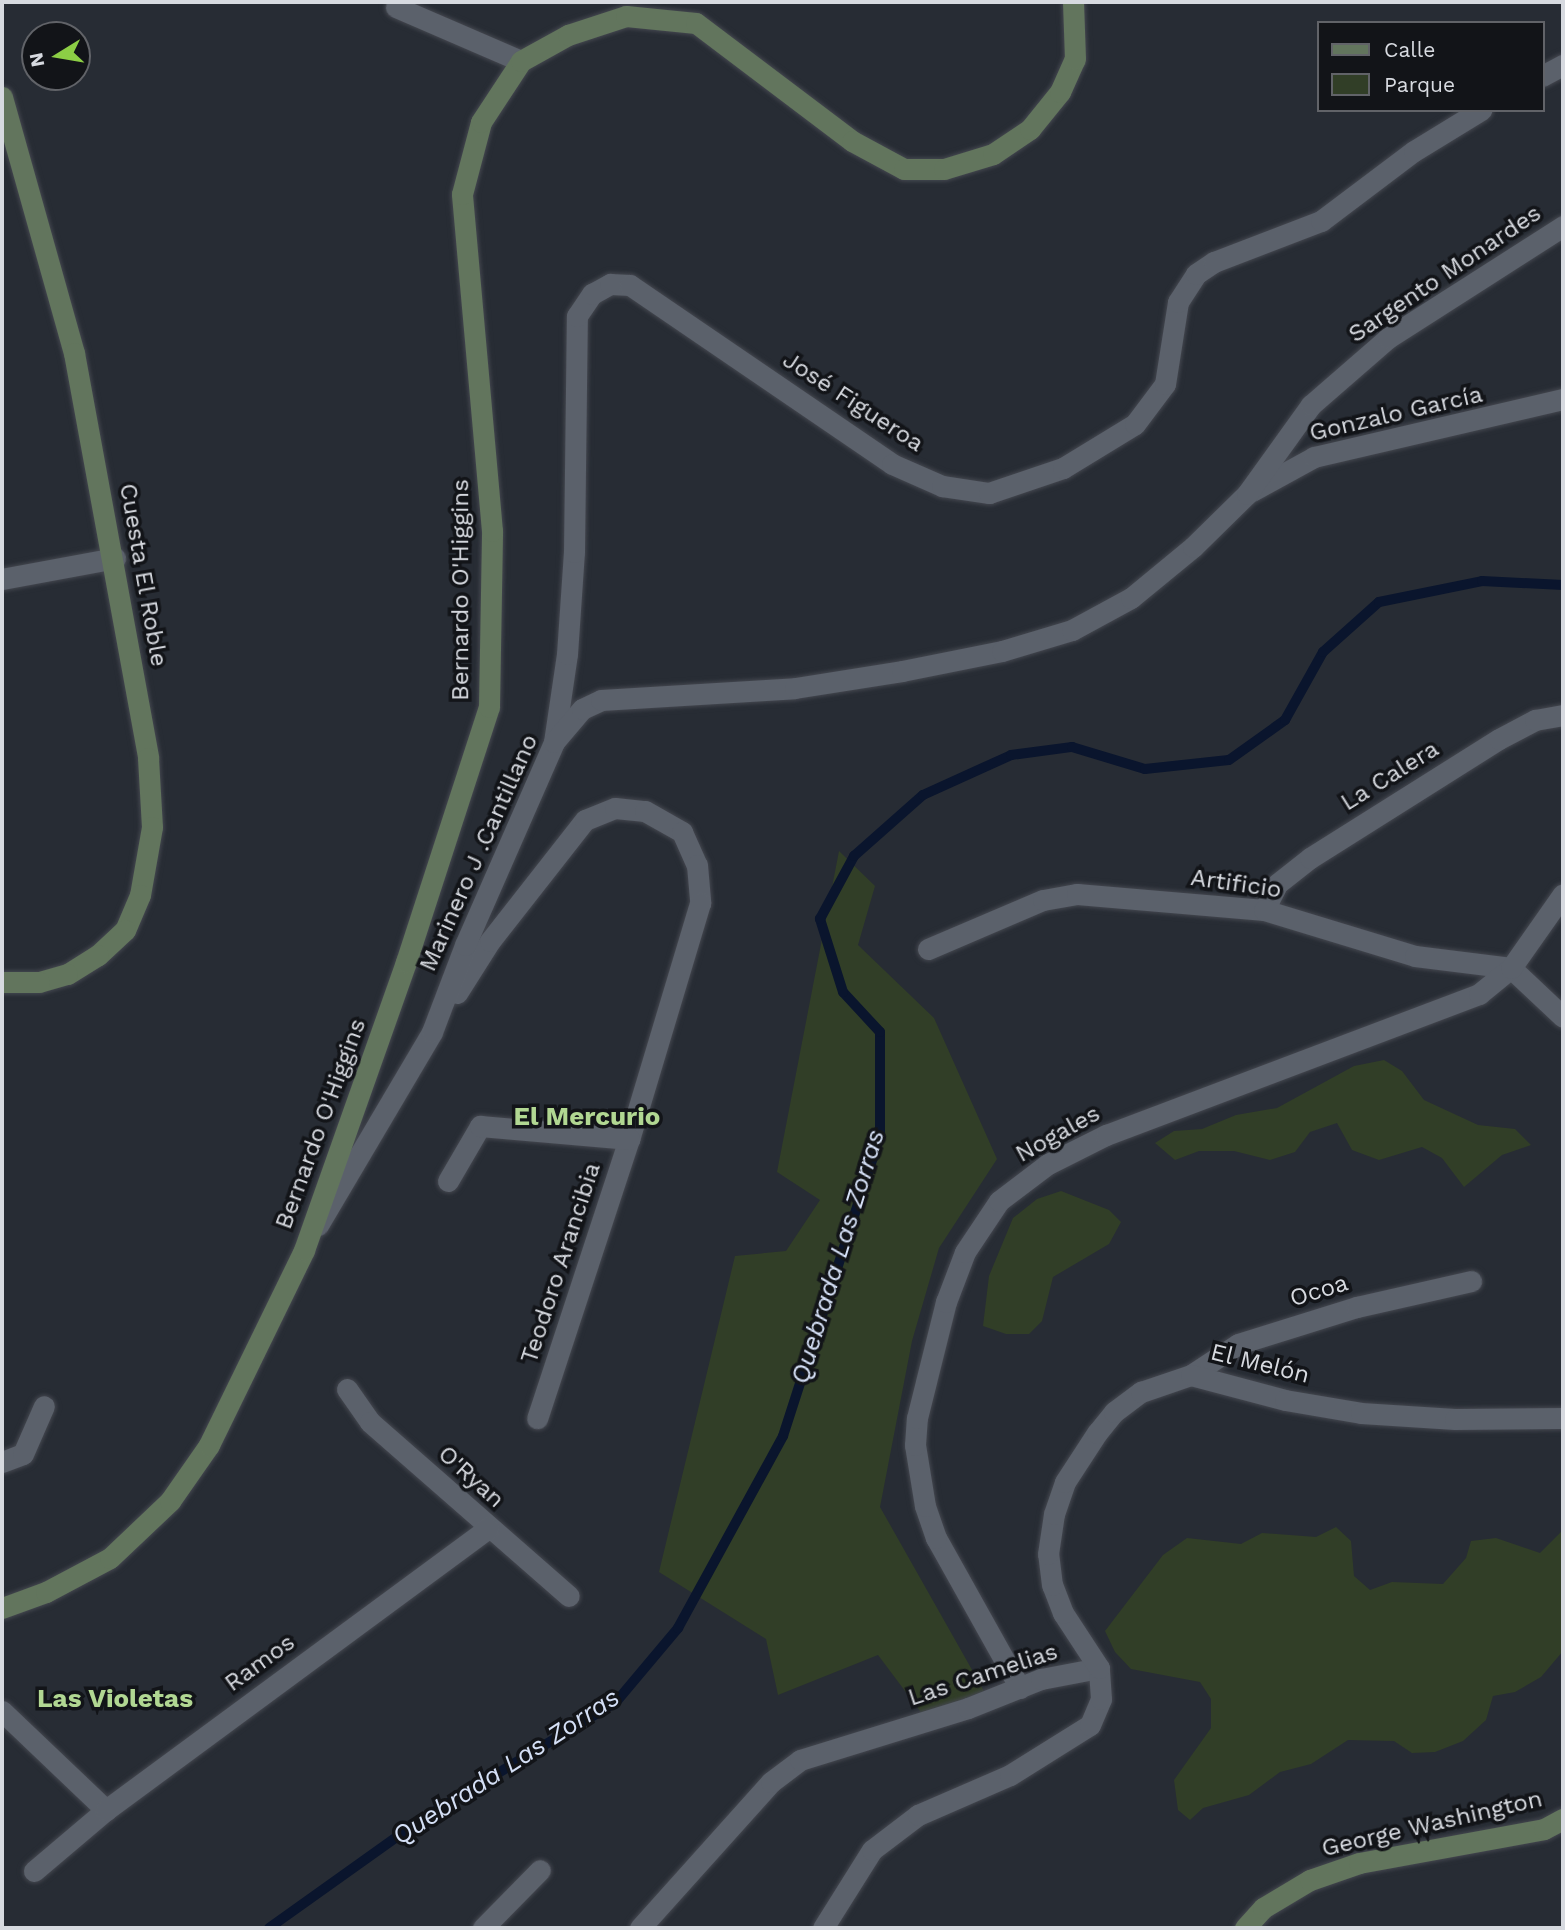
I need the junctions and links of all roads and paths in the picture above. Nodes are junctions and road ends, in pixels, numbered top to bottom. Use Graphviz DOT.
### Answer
graph roads {
  1 [pos="1073,2"];
  2 [pos="396,7"];
  3 [pos="521,61"];
  4 [pos="1563,65"];
  5 [pos="1544,75"];
  6 [pos="2,97"];
  7 [pos="1478,112"];
  8 [pos="1563,226"];
  9 [pos="1563,399"];
  10 [pos="1247,494"];
  11 [pos="115,558"];
  12 [pos="2,579"];
  13 [pos="1563,715"];
  14 [pos="554,742"];
  15 [pos="1563,894"];
  16 [pos="1264,910"];
  17 [pos="928,949"];
  18 [pos="1511,968"];
  19 [pos="2,982"];
  20 [pos="1563,1017"];
  21 [pos="432,1032"];
  22 [pos="629,1139"];
  23 [pos="448,1181"];
  24 [pos="303,1250"];
  25 [pos="1471,1281"];
  26 [pos="1191,1374"];
  27 [pos="347,1389"];
  28 [pos="44,1406"];
  29 [pos="537,1418"];
  30 [pos="1563,1418"];
  31 [pos="2,1462"];
  32 [pos="488,1528"];
  33 [pos="569,1596"];
  34 [pos="2,1608"];
  35 [pos="1100,1668"];
  36 [pos="1020,1688"];
  37 [pos="2,1711"];
  38 [pos="106,1810"];
  39 [pos="1563,1819"];
  40 [pos="540,1870"];
  41 [pos="34,1871"];
  42 [pos="483,1928"];
  43 [pos="640,1928"];
  44 [pos="823,1928"];
  45 [pos="1245,1928"];
  1 -- 3 [label="main road, Bernardo O'Higgins"];
  2 -- 3 [label="street"];
  3 -- 24 [label="main road, Bernardo O'Higgins"];
  4 -- 5 [label="street"];
  6 -- 11 [label="main road, Cuesta El Roble"];
  7 -- 14 [label="street, José Figueroa"];
  8 -- 10 [label="street, Sargento Monardes"];
  9 -- 10 [label="street, Gonzalo García"];
  10 -- 14 [label="street, Marinero J .Cantillano"];
  11 -- 12 [label="street"];
  11 -- 19 [label="main road, Cuesta El Roble"];
  13 -- 16 [label="street, La Calera"];
  14 -- 21 [label="street, Marinero J .Cantillano"];
  15 -- 18 [label="street, Nogales"];
  16 -- 17 [label="street, Artificio"];
  16 -- 18 [label="street, Artificio"];
  18 -- 20 [label="street"];
  18 -- 36 [label="street, Nogales"];
  21 -- 22 [label="street, Teodoro Arancibia"];
  21 -- 24 [label="street, Marinero J .Cantillano"];
  22 -- 23 [label="street"];
  22 -- 29 [label="street, Teodoro Arancibia"];
  24 -- 34 [label="main road, Bernardo O'Higgins"];
  25 -- 26 [label="street, Ocoa"];
  26 -- 30 [label="street, El Melón"];
  26 -- 35 [label="street, El Melón"];
  27 -- 32 [label="street, O'Ryan"];
  28 -- 31 [label="street"];
  32 -- 33 [label="street, O'Ryan"];
  32 -- 38 [label="street, Ramos"];
  35 -- 36 [label="street, Las Camelias"];
  35 -- 44 [label="street"];
  36 -- 43 [label="street, Las Camelias"];
  37 -- 38 [label="street"];
  38 -- 41 [label="street, Ramos"];
  39 -- 45 [label="main road, George Washington"];
  40 -- 42 [label="street"];
}
